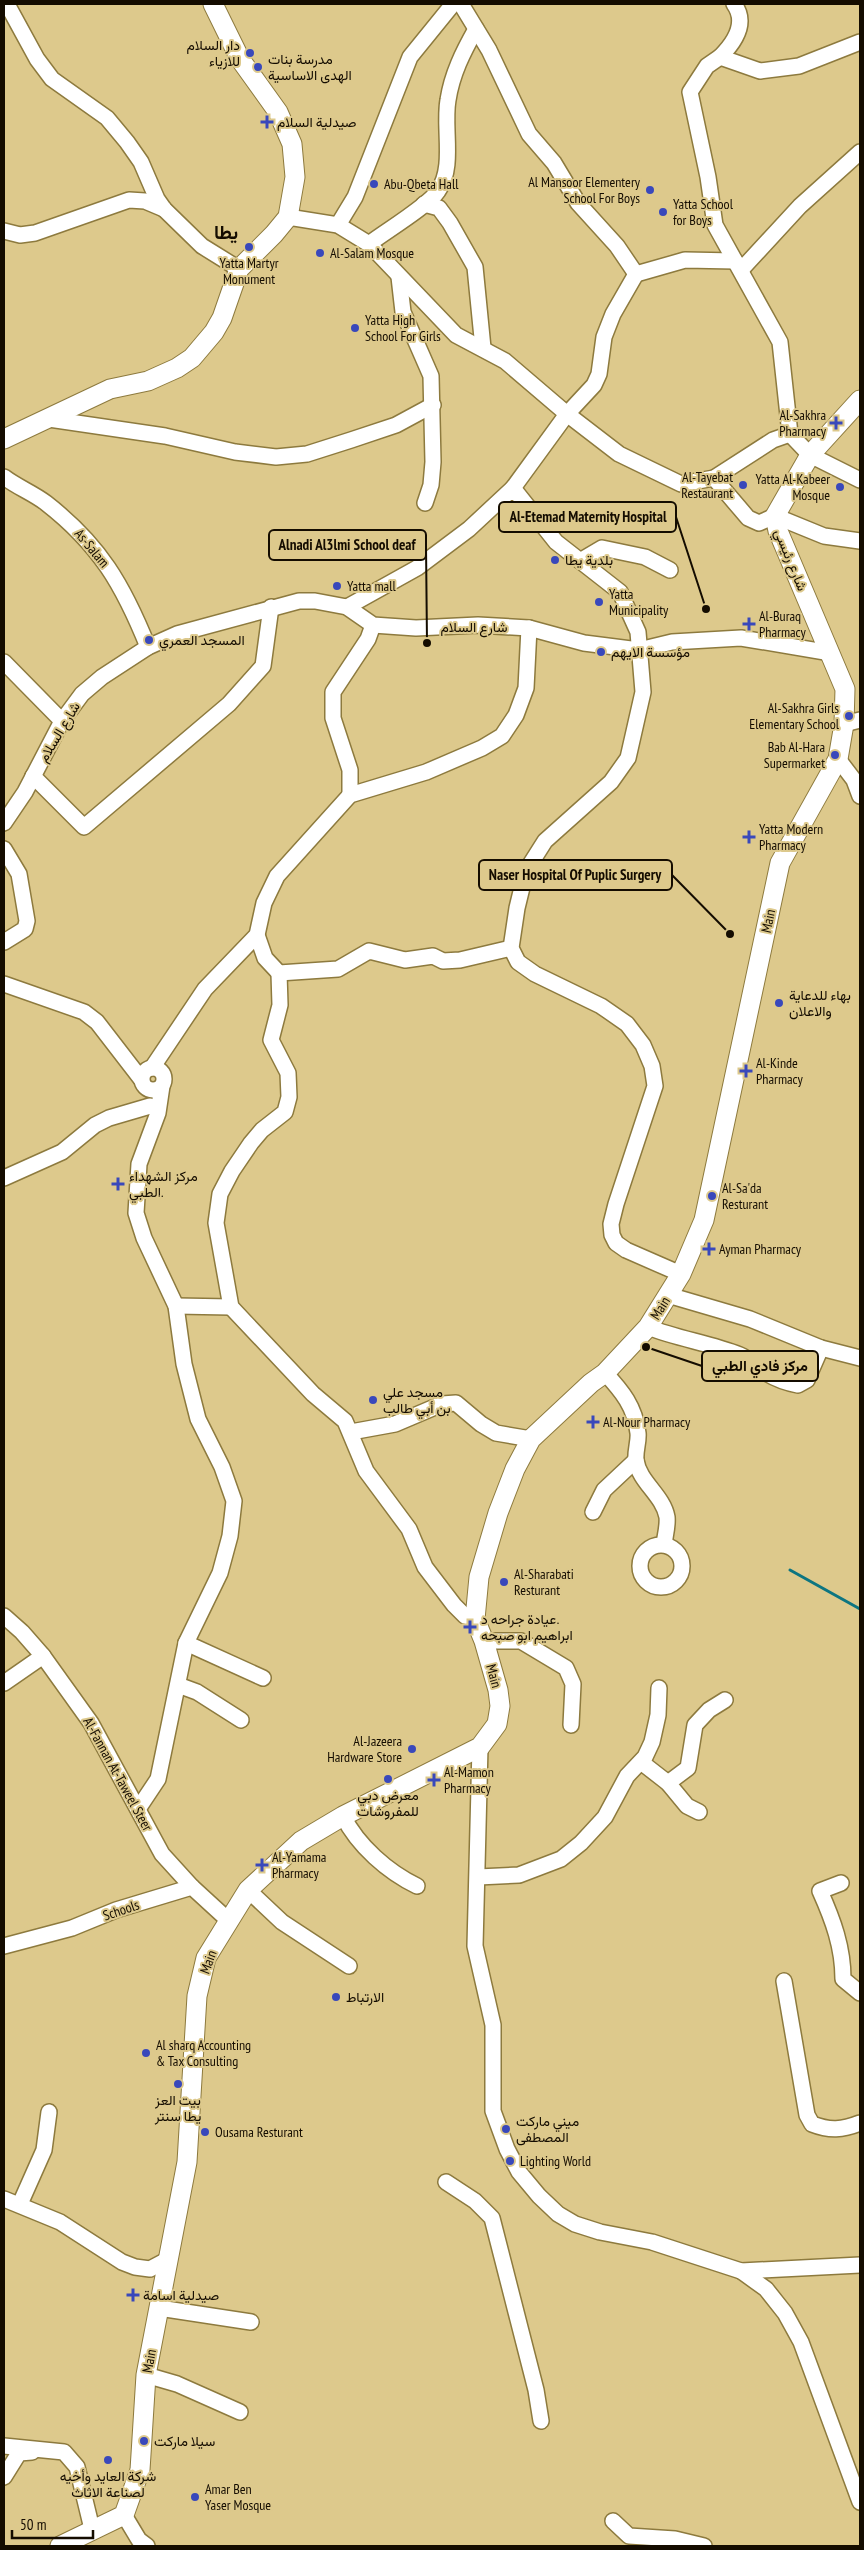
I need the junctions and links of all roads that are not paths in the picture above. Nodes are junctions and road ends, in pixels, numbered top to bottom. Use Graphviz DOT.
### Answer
graph roads {
  1 [pos="7,4"];
  2 [pos="453,4"];
  3 [pos="461,4"];
  4 [pos="734,4"];
  5 [pos="209,6"];
  6 [pos="476,29"];
  7 [pos="860,42"];
  8 [pos="720,57"];
  9 [pos="860,152"];
  10 [pos="424,204"];
  11 [pos="164,209"];
  12 [pos="288,217"];
  13 [pos="338,225"];
  14 [pos="4,231"];
  15 [pos="368,244"];
  16 [pos="738,265"];
  17 [pos="239,269"];
  18 [pos="636,274"];
  19 [pos="399,277"];
  20 [pos="483,348"];
  21 [pos="860,400"];
  22 [pos="433,404"];
  23 [pos="567,414"];
  24 [pos="854,415"];
  25 [pos="49,419"];
  26 [pos="790,434"];
  27 [pos="4,439"];
  28 [pos="810,455"];
  29 [pos="4,476"];
  30 [pos="714,478"];
  31 [pos="860,480"];
  32 [pos="513,488"];
  33 [pos="425,503"];
  34 [pos="776,516"];
  35 [pos="860,540"];
  36 [pos="580,561"];
  37 [pos="670,570"];
  38 [pos="271,607"];
  39 [pos="347,607"];
  40 [pos="373,625"];
  41 [pos="529,628"];
  42 [pos="148,647"];
  43 [pos="638,650"];
  44 [pos="831,652"];
  45 [pos="4,662"];
  46 [pos="62,721"];
  47 [pos="852,722"];
  48 [pos="838,759"];
  49 [pos="33,776"];
  50 [pos="350,795"];
  51 [pos="860,796"];
  52 [pos="4,823"];
  53 [pos="4,849"];
  54 [pos="256,935"];
  55 [pos="4,942"];
  56 [pos="511,948"];
  57 [pos="279,973"];
  58 [pos="4,984"];
  59 [pos="153,1078"];
  60 [pos="150,1106"];
  61 [pos="146,1141"];
  62 [pos="4,1178"];
  63 [pos="681,1274"];
  64 [pos="668,1295"];
  65 [pos="176,1306"];
  66 [pos="231,1307"];
  67 [pos="648,1328"];
  68 [pos="820,1348"];
  69 [pos="860,1358"];
  70 [pos="605,1373"];
  71 [pos="351,1432"];
  72 [pos="531,1439"];
  73 [pos="636,1460"];
  74 [pos="593,1512"];
  75 [pos="664,1544"];
  76 [pos="4,1616"];
  77 [pos="475,1618"];
  78 [pos="484,1641"];
  79 [pos="186,1644"];
  80 [pos="43,1656"];
  81 [pos="263,1678"];
  82 [pos="4,1683"];
  83 [pos="178,1685"];
  84 [pos="659,1688"];
  85 [pos="725,1700"];
  86 [pos="241,1720"];
  87 [pos="570,1725"];
  88 [pos="480,1747"];
  89 [pos="641,1762"];
  90 [pos="668,1783"];
  91 [pos="138,1809"];
  92 [pos="699,1812"];
  93 [pos="343,1816"];
  94 [pos="478,1878"];
  95 [pos="841,1883"];
  96 [pos="418,1886"];
  97 [pos="192,1888"];
  98 [pos="248,1890"];
  99 [pos="228,1920"];
  100 [pos="4,1946"];
  101 [pos="349,1966"];
  102 [pos="784,1981"];
  103 [pos="860,1993"];
  104 [pos="49,2112"];
  105 [pos="860,2123"];
  106 [pos="446,2182"];
  107 [pos="4,2199"];
  108 [pos="20,2204"];
  109 [pos="167,2260"];
  110 [pos="860,2265"];
  111 [pos="741,2271"];
  112 [pos="158,2308"];
  113 [pos="251,2322"];
  114 [pos="146,2376"];
  115 [pos="240,2412"];
  116 [pos="541,2421"];
  117 [pos="4,2446"];
  118 [pos="64,2452"];
  119 [pos="856,2474"];
  120 [pos="4,2477"];
  121 [pos="860,2502"];
  122 [pos="124,2514"];
  123 [pos="613,2521"];
  124 [pos="92,2529"];
  125 [pos="60,2546"];
  126 [pos="147,2546"];
  127 [pos="704,2546"];
  1 -- 11 [label="street"];
  2 -- 13 [label="street"];
  3 -- 6 [label="street"];
  4 -- 8 [label="street"];
  5 -- 12 [label="main road"];
  6 -- 10 [label="street"];
  6 -- 18 [label="street"];
  7 -- 8 [label="street"];
  8 -- 16 [label="street"];
  9 -- 16 [label="street"];
  10 -- 15 [label="street"];
  10 -- 20 [label="street"];
  11 -- 14 [label="street"];
  11 -- 17 [label="street"];
  12 -- 13 [label="street"];
  12 -- 17 [label="main road"];
  13 -- 15 [label="street"];
  15 -- 19 [label="street"];
  16 -- 18 [label="street"];
  16 -- 26 [label="street"];
  17 -- 25 [label="main road"];
  18 -- 23 [label="street"];
  19 -- 20 [label="street"];
  19 -- 22 [label="street"];
  20 -- 23 [label="street"];
  21 -- 24 [label="main road, شارع رئيسي"];
  22 -- 25 [label="street"];
  22 -- 33 [label="street"];
  23 -- 30 [label="street"];
  23 -- 32 [label="street"];
  24 -- 28 [label="main road, شارع رئيسي"];
  25 -- 27 [label="main road"];
  26 -- 28 [label="street"];
  26 -- 30 [label="street"];
  28 -- 31 [label="street"];
  28 -- 34 [label="main road, شارع رئيسي"];
  29 -- 42 [label="street, As-Salam"];
  30 -- 34 [label="street"];
  32 -- 36 [label="street"];
  32 -- 39 [label="street"];
  34 -- 35 [label="street"];
  34 -- 44 [label="main road, شارع رئيسي"];
  36 -- 37 [label="street"];
  36 -- 43 [label="street"];
  38 -- 39 [label="street, شارع السلام"];
  38 -- 42 [label="street, شارع السلام"];
  38 -- 49 [label="street"];
  39 -- 40 [label="street, شارع السلام"];
  40 -- 41 [label="street, شارع السلام"];
  40 -- 50 [label="street"];
  41 -- 43 [label="street, شارع السلام"];
  41 -- 50 [label="street"];
  42 -- 46 [label="street, شارع السلام"];
  43 -- 44 [label="street, شارع السلام"];
  43 -- 56 [label="street"];
  44 -- 47 [label="main road, Main"];
  45 -- 46 [label="street"];
  46 -- 49 [label="street, شارع السلام"];
  47 -- 48 [label="main road, Main"];
  48 -- 51 [label="street"];
  48 -- 63 [label="main road, Main"];
  49 -- 52 [label="street, شارع السلام"];
  50 -- 54 [label="street"];
  53 -- 55 [label="street"];
  54 -- 57 [label="street"];
  54 -- 59 [label="street"];
  56 -- 57 [label="street"];
  56 -- 63 [label="street"];
  57 -- 66 [label="street"];
  58 -- 59 [label="street"];
  59 -- 60 [label="street"];
  59 -- 61 [label="street"];
  60 -- 61 [label="street"];
  60 -- 62 [label="street"];
  61 -- 65 [label="street"];
  63 -- 64 [label="main road, Main"];
  64 -- 67 [label="main road, Main"];
  64 -- 68 [label="street"];
  65 -- 66 [label="street"];
  65 -- 79 [label="street"];
  66 -- 71 [label="street"];
  67 -- 68 [label="street"];
  67 -- 70 [label="main road, Main"];
  68 -- 69 [label="street"];
  70 -- 72 [label="main road, Main"];
  70 -- 73 [label="street"];
  71 -- 72 [label="street"];
  71 -- 77 [label="street"];
  72 -- 77 [label="main road, Main"];
  73 -- 74 [label="street"];
  73 -- 75 [label="street"];
  76 -- 80 [label="street, Al-Fannan At-Taweel Steer"];
  77 -- 78 [label="main road, Main"];
  78 -- 87 [label="street"];
  78 -- 88 [label="main road, Main"];
  79 -- 81 [label="street"];
  79 -- 83 [label="street"];
  80 -- 82 [label="street"];
  80 -- 91 [label="street, Al-Fannan At-Taweel Steer"];
  83 -- 86 [label="street"];
  83 -- 91 [label="street"];
  84 -- 89 [label="street"];
  85 -- 90 [label="street"];
  88 -- 93 [label="main road, Main"];
  88 -- 94 [label="street"];
  89 -- 90 [label="street"];
  89 -- 94 [label="street"];
  90 -- 92 [label="street"];
  91 -- 97 [label="street, Al-Fannan At-Taweel Steer"];
  93 -- 96 [label="street"];
  93 -- 98 [label="main road, Main"];
  94 -- 111 [label="street"];
  95 -- 103 [label="street"];
  97 -- 99 [label="street"];
  97 -- 100 [label="street, Schools"];
  98 -- 99 [label="main road, Main"];
  98 -- 101 [label="street"];
  99 -- 109 [label="main road, Main"];
  102 -- 105 [label="street"];
  104 -- 108 [label="street"];
  106 -- 116 [label="street"];
  107 -- 108 [label="street"];
  108 -- 109 [label="street"];
  109 -- 112 [label="main road, Main"];
  110 -- 111 [label="street"];
  111 -- 119 [label="street"];
  112 -- 113 [label="street"];
  112 -- 114 [label="main road, Main"];
  114 -- 115 [label="street"];
  114 -- 122 [label="main road, Main"];
  117 -- 118 [label="street"];
  118 -- 120 [label="street"];
  118 -- 124 [label="street"];
  119 -- 121 [label="street"];
  122 -- 124 [label="main road"];
  122 -- 126 [label="street"];
  123 -- 127 [label="street"];
  124 -- 125 [label="main road"];
}
